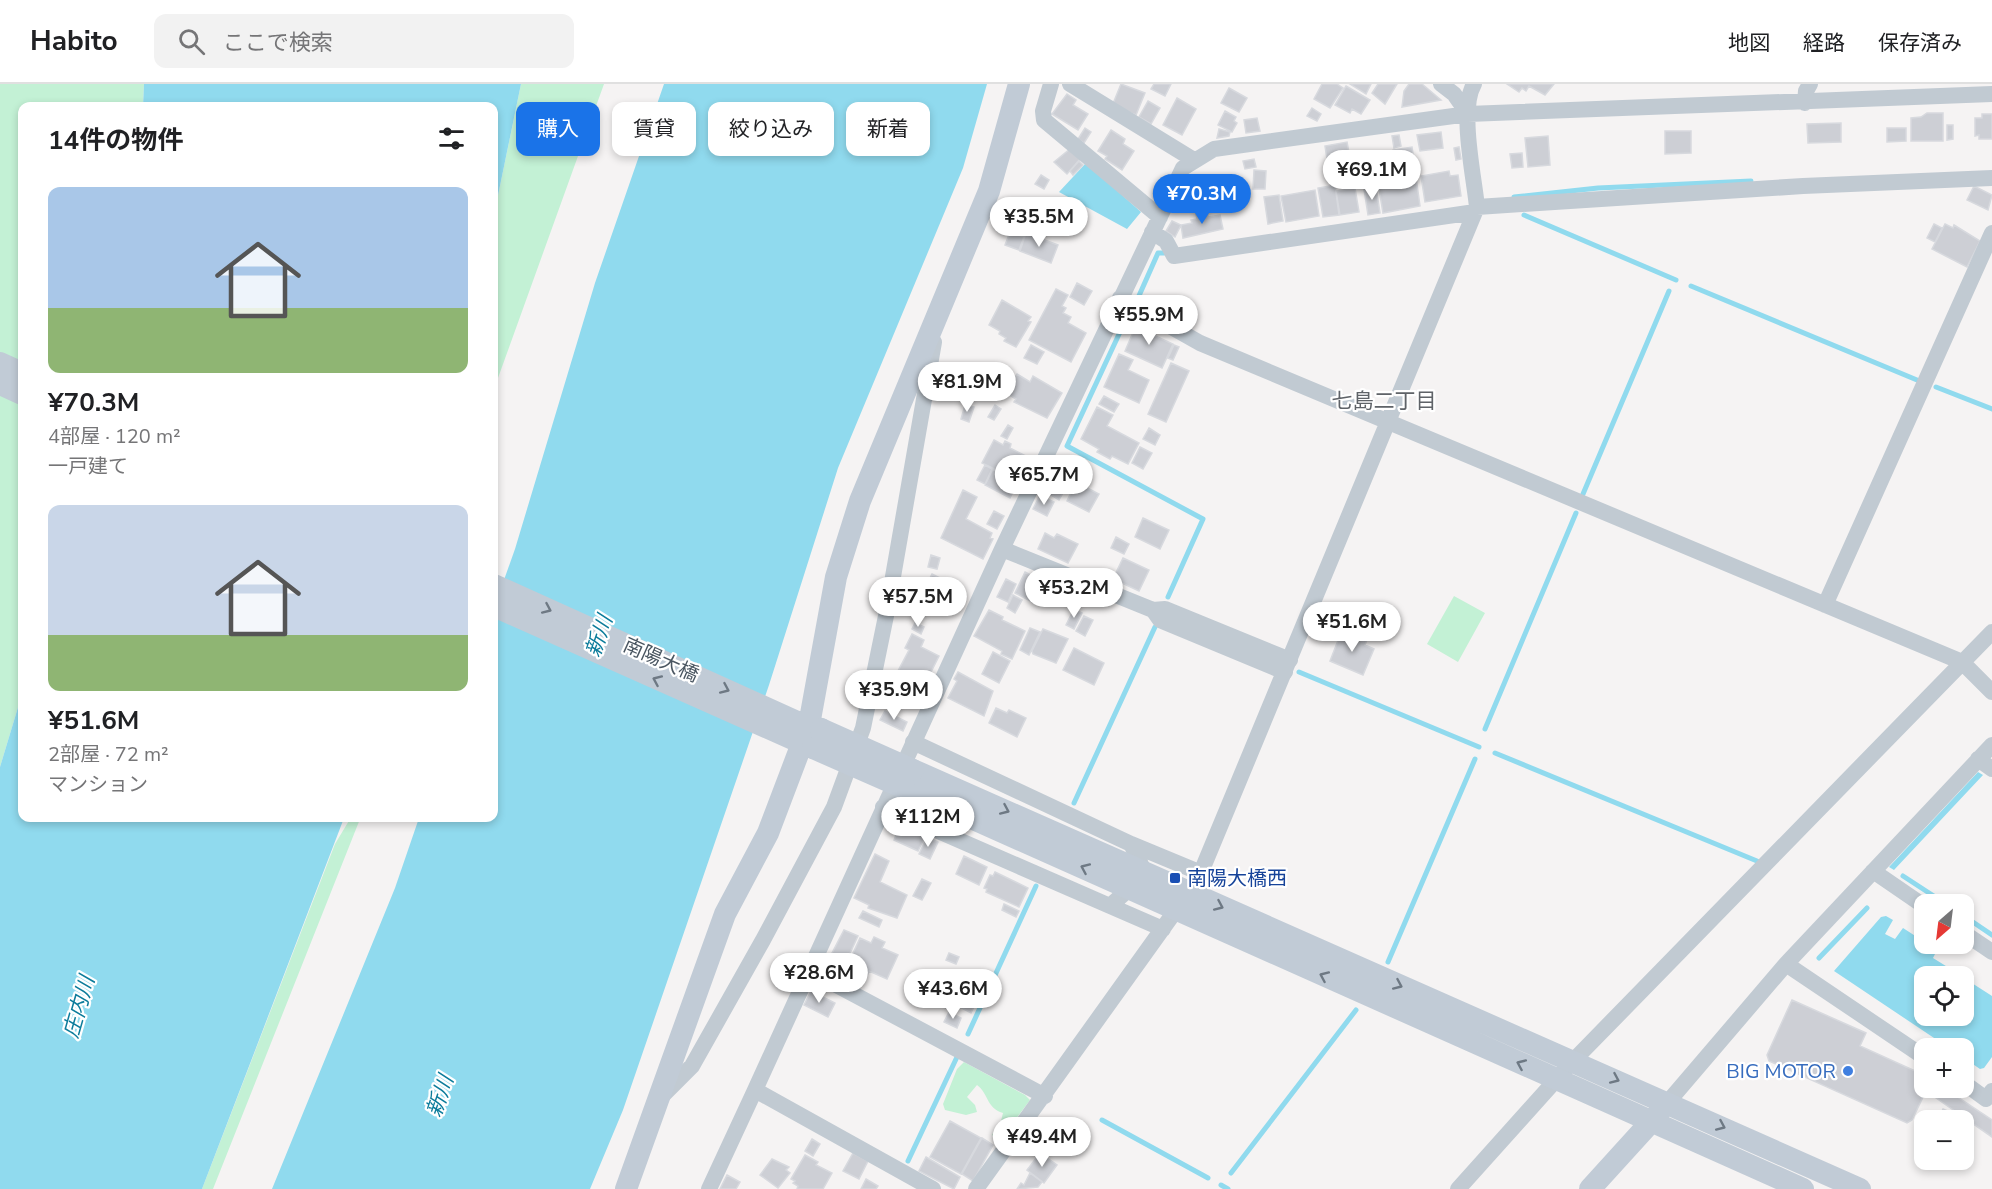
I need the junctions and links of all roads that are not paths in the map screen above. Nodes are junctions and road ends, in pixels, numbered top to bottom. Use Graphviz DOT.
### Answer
graph roads {
  1 [pos="1019,84"];
  2 [pos="1051,84"];
  3 [pos="1070,84"];
  4 [pos="1441,84"];
  5 [pos="1474,84"];
  6 [pos="1810,84"];
  7 [pos="1992,94"];
  8 [pos="1805,103"];
  9 [pos="1468,114"];
  10 [pos="1194,160"];
  11 [pos="1992,177"];
  12 [pos="1476,209"];
  13 [pos="1156,224"];
  14 [pos="1992,233"];
  15 [pos="1120,298"];
  16 [pos="939,311"];
  17 [pos="0,363"];
  18 [pos="18,371"];
  19 [pos="0,384"];
  20 [pos="18,392"];
  21 [pos="1388,421"];
  22 [pos="1002,549"];
  23 [pos="498,587"];
  24 [pos="1825,605"];
  25 [pos="498,608"];
  26 [pos="1992,632"];
  27 [pos="1962,662"];
  28 [pos="1288,666"];
  29 [pos="1992,692"];
  30 [pos="805,734"];
  31 [pos="914,742"];
  32 [pos="1992,744"];
  33 [pos="1978,759"];
  34 [pos="1992,769"];
  35 [pos="883,807"];
  36 [pos="1131,844"];
  37 [pos="1873,871"];
  38 [pos="1201,873"];
  39 [pos="1138,882"];
  40 [pos="1914,899"];
  41 [pos="1184,902"];
  42 [pos="1110,906"];
  43 [pos="1162,930"];
  44 [pos="1974,940"];
  45 [pos="1992,952"];
  46 [pos="1786,964"];
  47 [pos="810,971"];
  48 [pos="1914,1050"];
  49 [pos="1573,1061"];
  50 [pos="1557,1080"];
  51 [pos="755,1090"];
  52 [pos="1974,1090"];
  53 [pos="1992,1091"];
  54 [pos="1045,1096"];
  55 [pos="658,1100"];
  56 [pos="1668,1102"];
  57 [pos="1651,1122"];
  58 [pos="626,1189"];
  59 [pos="709,1189"];
  60 [pos="933,1189"];
  61 [pos="976,1189"];
  62 [pos="1458,1189"];
  63 [pos="1590,1189"];
  64 [pos="1803,1189"];
  65 [pos="1860,1189"];
  1 -- 16 [label="street"];
  2 -- 13 [label="street"];
  3 -- 10 [label="street"];
  4 -- 9 [label="street"];
  5 -- 9 [label="street"];
  6 -- 8 [label="street"];
  7 -- 8 [label="street"];
  8 -- 9 [label="street"];
  9 -- 10 [label="street"];
  9 -- 12 [label="street"];
  10 -- 13 [label="street"];
  11 -- 12 [label="street"];
  12 -- 13 [label="street"];
  12 -- 21 [label="street"];
  13 -- 15 [label="street"];
  14 -- 24 [label="street"];
  15 -- 21 [label="street"];
  15 -- 22 [label="street"];
  16 -- 30 [label="street"];
  16 -- 55 [label="street"];
  17 -- 18 [label="street"];
  19 -- 20 [label="street"];
  21 -- 24 [label="street"];
  21 -- 28 [label="street"];
  22 -- 28 [label="street"];
  22 -- 31 [label="street"];
  23 -- 30 [label="street, 南陽大橋, one-way"];
  24 -- 27 [label="street"];
  30 -- 25 [label="street, 南陽大橋, one-way"];
  26 -- 27 [label="street"];
  27 -- 29 [label="street"];
  27 -- 49 [label="street"];
  28 -- 38 [label="street"];
  30 -- 39 [label="street, bridge"];
  30 -- 55 [label="street"];
  31 -- 35 [label="street"];
  31 -- 36 [label="street"];
  32 -- 33 [label="street"];
  33 -- 34 [label="street"];
  33 -- 37 [label="street"];
  35 -- 42 [label="street"];
  35 -- 47 [label="street"];
  36 -- 38 [label="street"];
  36 -- 39 [label="street"];
  37 -- 40 [label="street"];
  37 -- 46 [label="street"];
  38 -- 41 [label="street"];
  39 -- 41 [label="street"];
  39 -- 42 [label="street"];
  41 -- 43 [label="street"];
  41 -- 49 [label="street, one-way"];
  50 -- 41 [label="street, one-way"];
  42 -- 43 [label="street"];
  43 -- 54 [label="street"];
  44 -- 45 [label="street"];
  46 -- 48 [label="street"];
  46 -- 56 [label="street"];
  47 -- 51 [label="street"];
  47 -- 54 [label="street"];
  49 -- 50 [label="street"];
  49 -- 56 [label="street, one-way"];
  50 -- 57 [label="street"];
  50 -- 62 [label="street"];
  51 -- 59 [label="street"];
  51 -- 60 [label="street"];
  52 -- 53 [label="street"];
  54 -- 61 [label="street"];
  55 -- 58 [label="street"];
  56 -- 57 [label="street"];
  56 -- 65 [label="street, one-way"];
  57 -- 63 [label="street"];
  57 -- 64 [label="street"];
}
